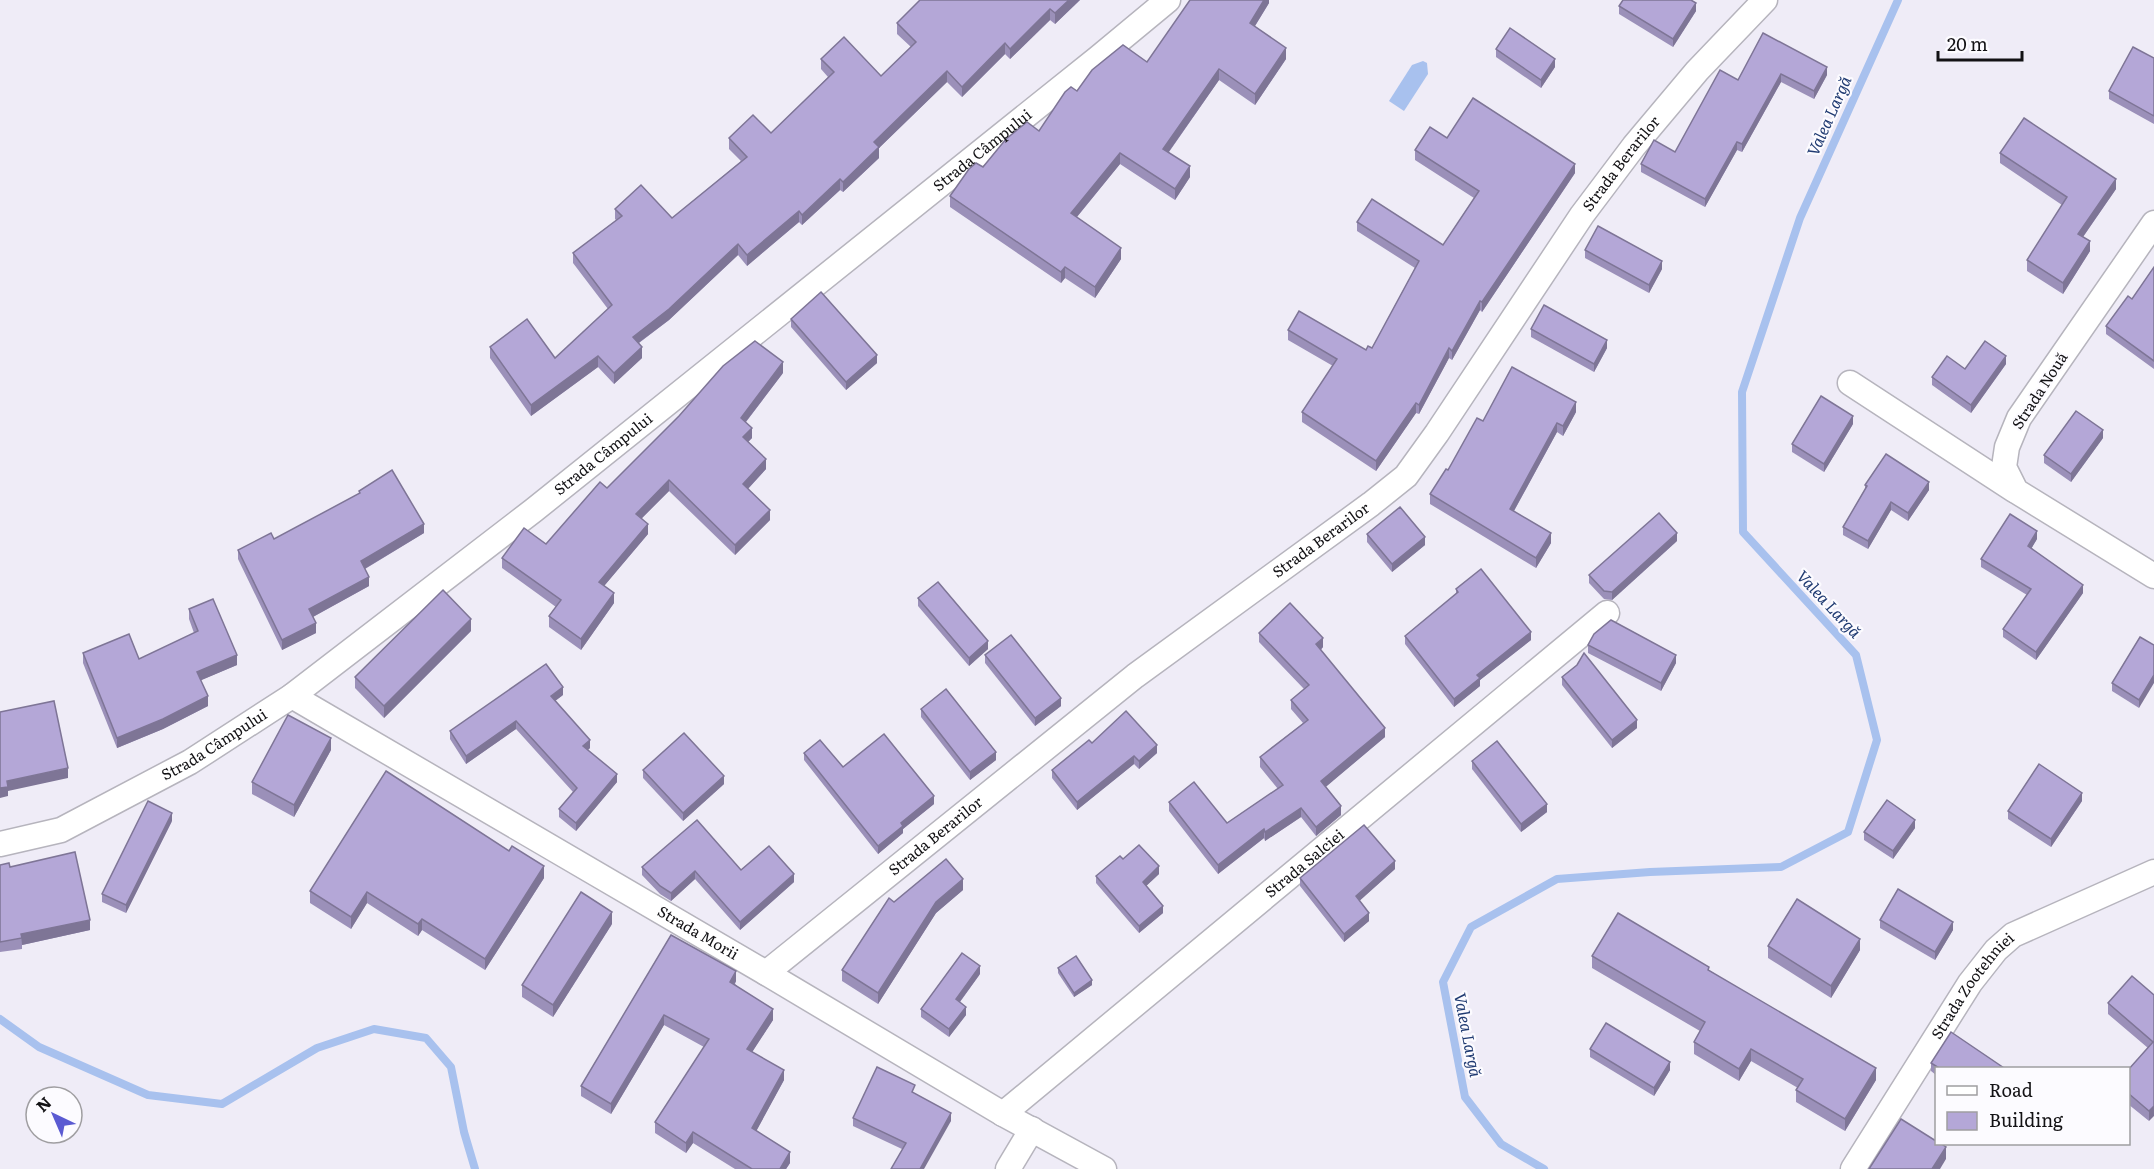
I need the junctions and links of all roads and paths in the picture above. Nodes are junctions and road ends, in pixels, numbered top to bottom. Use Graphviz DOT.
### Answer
graph roads {
  1 [pos="1168,0"];
  2 [pos="1765,0"];
  3 [pos="2154,223"];
  4 [pos="1850,383"];
  5 [pos="2016,491"];
  6 [pos="2154,576"];
  7 [pos="1606,613"];
  8 [pos="292,696"];
  9 [pos="0,844"];
  10 [pos="2154,872"];
  11 [pos="766,973"];
  12 [pos="1003,1114"];
  13 [pos="1032,1129"];
  14 [pos="1008,1169"];
  15 [pos="1104,1169"];
  16 [pos="1853,1169"];
  1 -- 8 [label="street, Strada Câmpului"];
  2 -- 11 [label="street, Strada Berarilor"];
  3 -- 5 [label="street, Strada Nouă"];
  4 -- 5 [label="street"];
  5 -- 6 [label="street"];
  7 -- 12 [label="street, Strada Salciei"];
  8 -- 9 [label="street, Strada Câmpului"];
  8 -- 11 [label="street, Strada Morii"];
  10 -- 16 [label="street, Strada Zootehniei"];
  11 -- 12 [label="street, Strada Morii"];
  12 -- 13 [label="street, Strada Morii"];
  13 -- 14 [label="street"];
  13 -- 15 [label="street, Strada Morii"];
}
